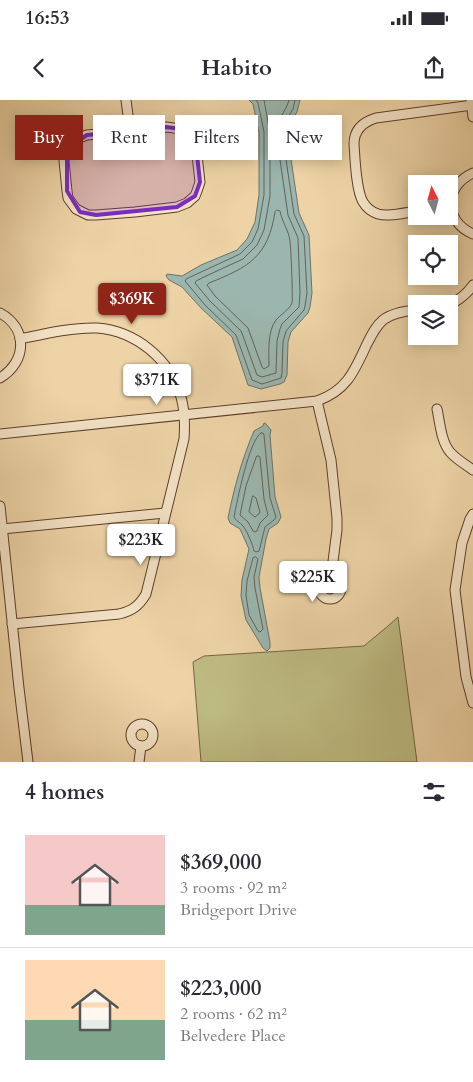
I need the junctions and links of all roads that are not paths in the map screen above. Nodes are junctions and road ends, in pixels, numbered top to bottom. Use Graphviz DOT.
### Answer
graph roads {
  1 [pos="126,100"];
  2 [pos="472,104"];
  3 [pos="128,115"];
  4 [pos="473,117"];
  5 [pos="130,130"];
  6 [pos="473,173"];
  7 [pos="458,184"];
  8 [pos="408,212"];
  9 [pos="458,223"];
  10 [pos="473,234"];
  11 [pos="473,284"];
  12 [pos="458,300"];
  13 [pos="408,311"];
  14 [pos="0,312"];
  15 [pos="20,338"];
  16 [pos="0,378"];
  17 [pos="317,401"];
  18 [pos="437,409"];
  19 [pos="184,416"];
  20 [pos="0,434"];
  21 [pos="473,470"];
  22 [pos="0,506"];
  23 [pos="165,513"];
  24 [pos="473,514"];
  25 [pos="2,529"];
  26 [pos="331,577"];
  27 [pos="12,624"];
  28 [pos="473,703"];
  29 [pos="141,746"];
  30 [pos="28,762"];
  31 [pos="139,762"];
  1 -- 3 [label="street"];
  2 -- 4 [label="street"];
  2 -- 8 [label="street"];
  5 -- 5 [label="street"];
  6 -- 7 [label="street"];
  9 -- 10 [label="street"];
  11 -- 12 [label="street"];
  13 -- 17 [label="street"];
  14 -- 15 [label="street"];
  15 -- 16 [label="street"];
  15 -- 19 [label="street"];
  17 -- 19 [label="street"];
  17 -- 26 [label="street"];
  18 -- 21 [label="street"];
  19 -- 20 [label="street"];
  19 -- 23 [label="street"];
  22 -- 25 [label="street"];
  23 -- 25 [label="street"];
  23 -- 27 [label="street"];
  24 -- 28 [label="street"];
  25 -- 27 [label="street"];
  27 -- 30 [label="street"];
  29 -- 31 [label="street"];
}
